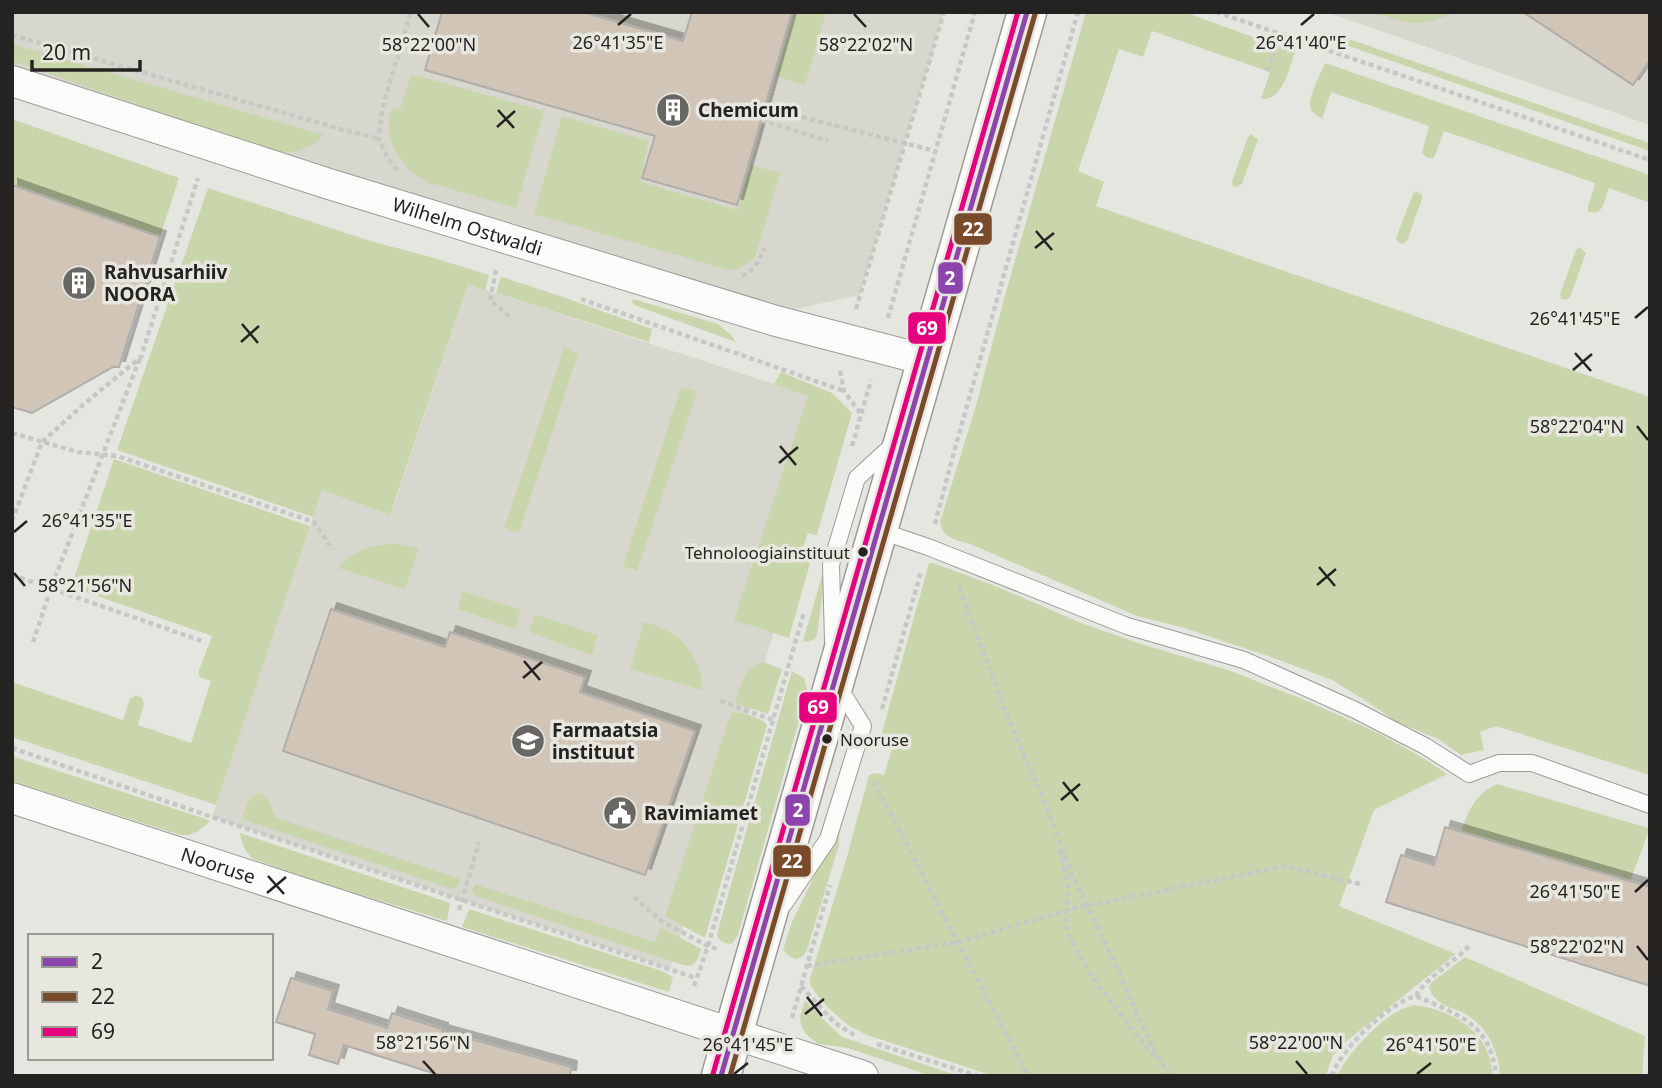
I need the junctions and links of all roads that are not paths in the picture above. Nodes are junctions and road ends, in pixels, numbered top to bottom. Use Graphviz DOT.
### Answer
graph roads {
  1 [pos="1027,12"];
  2 [pos="12,81"];
  3 [pos="926,360"];
  4 [pos="904,435"];
  5 [pos="878,530"];
  6 [pos="834,679"];
  7 [pos="12,798"];
  8 [pos="1650,805"];
  9 [pos="733,1034"];
  10 [pos="721,1076"];
  11 [pos="863,1076"];
  1 -- 3 [label="street"];
  2 -- 3 [label="street, Wilhelm Ostwaldi"];
  3 -- 4 [label="street"];
  4 -- 5 [label="street"];
  4 -- 6 [label="lane"];
  5 -- 6 [label="street"];
  5 -- 8 [label="lane"];
  6 -- 9 [label="street"];
  7 -- 9 [label="street, Nooruse"];
  9 -- 10 [label="street"];
  9 -- 11 [label="street, Nooruse"];
}
